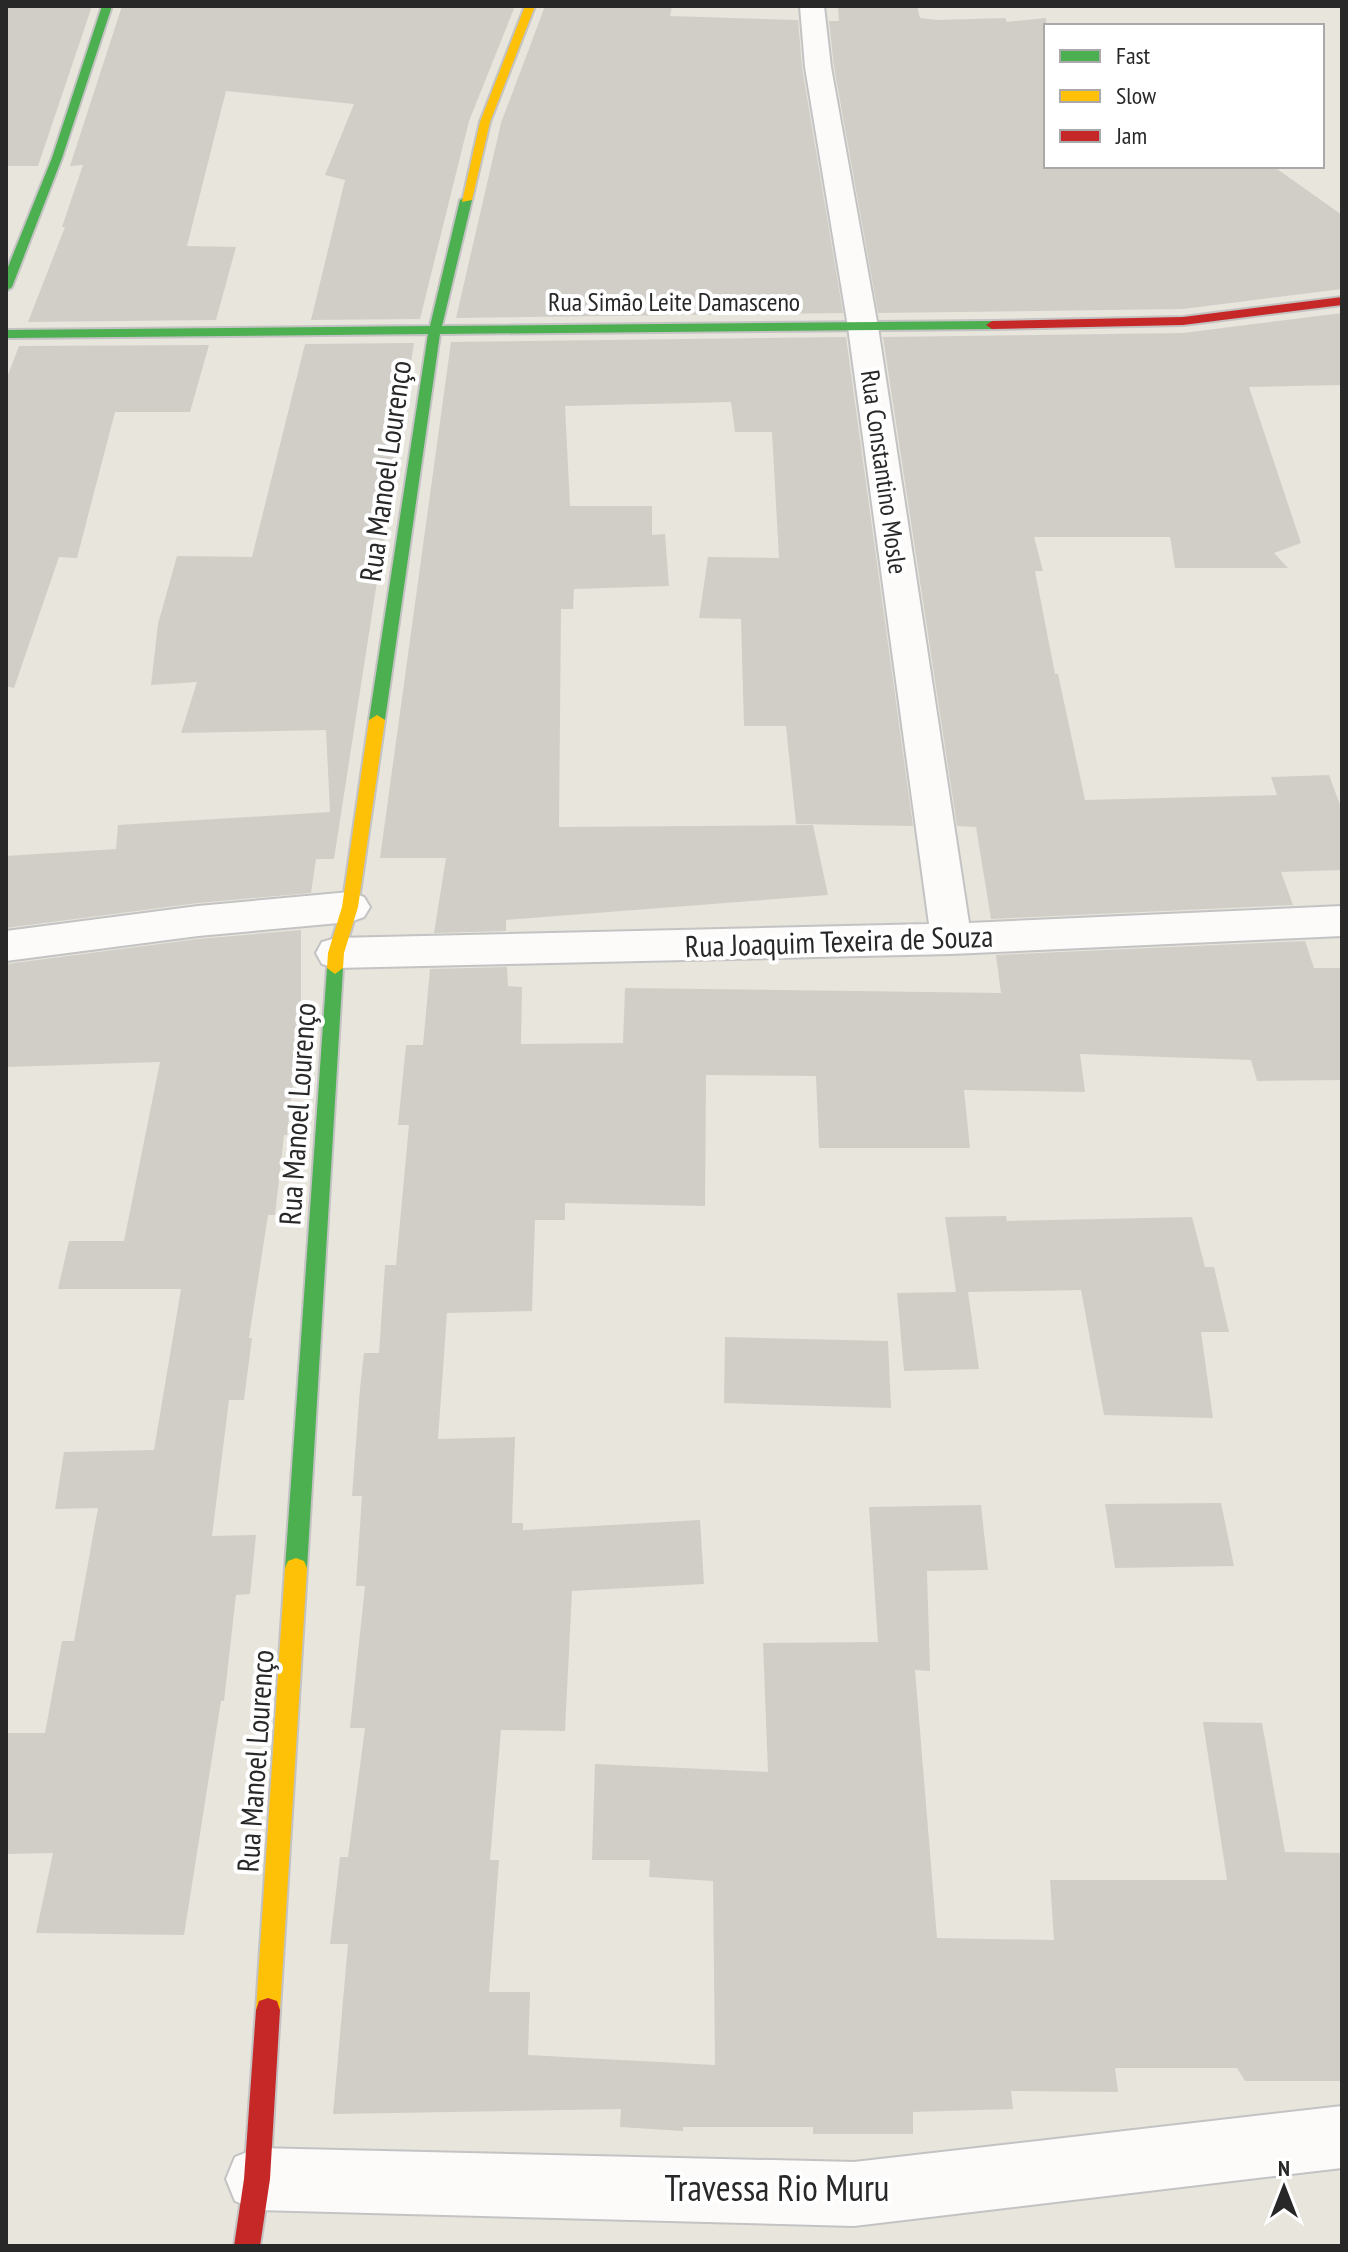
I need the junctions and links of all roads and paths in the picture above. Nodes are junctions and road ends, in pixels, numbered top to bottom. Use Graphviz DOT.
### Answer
graph roads {
  1 [pos="107,6"];
  2 [pos="530,6"];
  3 [pos="812,6"];
  4 [pos="6,287"];
  5 [pos="1342,301"];
  6 [pos="863,327"];
  7 [pos="435,329"];
  8 [pos="6,334"];
  9 [pos="350,907"];
  10 [pos="1342,921"];
  11 [pos="951,939"];
  12 [pos="6,946"];
  13 [pos="336,953"];
  14 [pos="1342,2137"];
  15 [pos="257,2179"];
  16 [pos="247,2246"];
  1 -- 4 [label="street"];
  2 -- 7 [label="street, Rua Manoel Lourenço"];
  3 -- 6 [label="street, Rua Constantino Mosle"];
  5 -- 6 [label="street, Rua Simão Leite Damasceno"];
  6 -- 7 [label="street, Rua Simão Leite Damasceno"];
  6 -- 11 [label="street, Rua Constantino Mosle"];
  7 -- 8 [label="street, Rua Simão Leite Damasceno"];
  7 -- 9 [label="street, Rua Manoel Lourenço"];
  9 -- 12 [label="street"];
  9 -- 13 [label="street, Rua Manoel Lourenço"];
  10 -- 11 [label="street, Rua Joaquim Texeira de Souza"];
  11 -- 13 [label="street, Rua Joaquim Texeira de Souza"];
  13 -- 15 [label="street, Rua Manoel Lourenço"];
  14 -- 15 [label="street, Travessa Rio Muru"];
  15 -- 16 [label="street, Rua Manoel Lourenço"];
}
